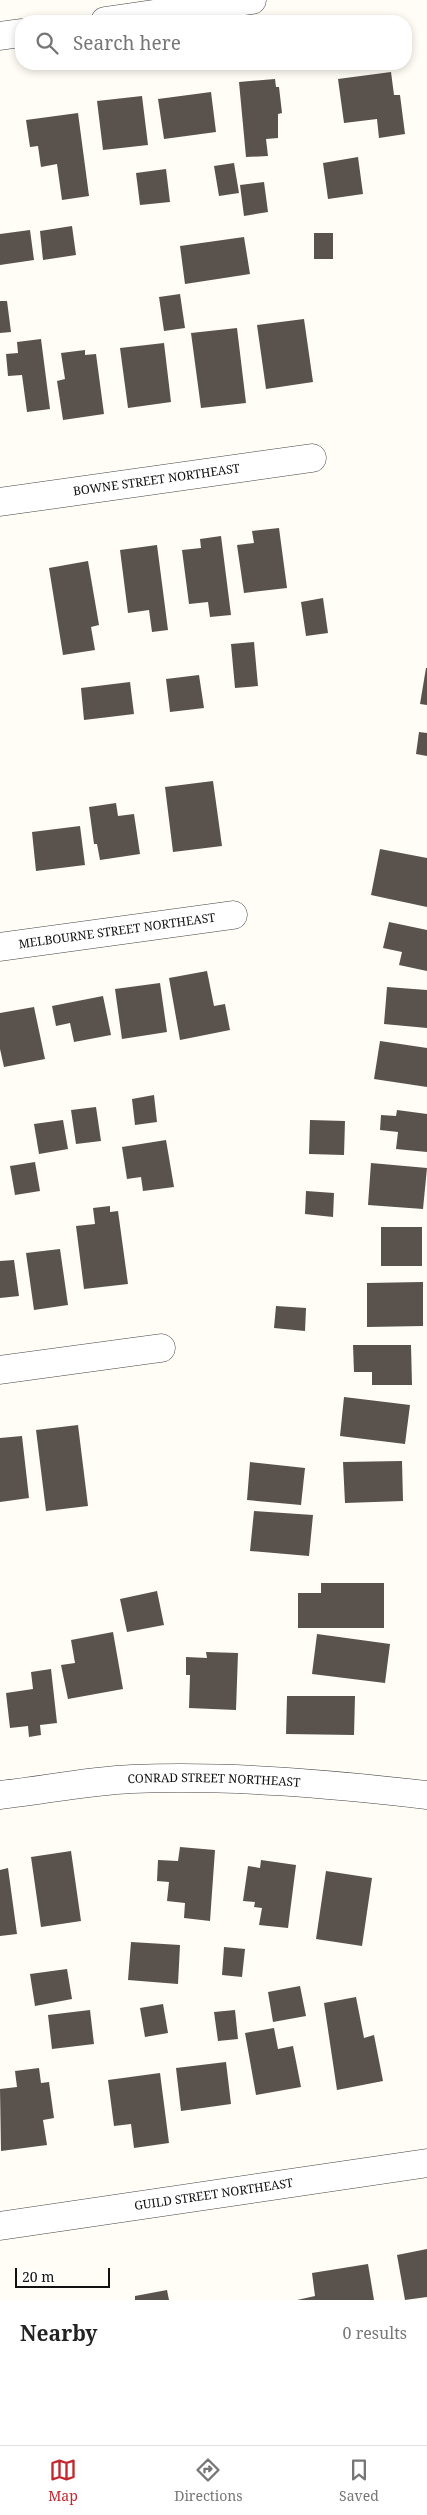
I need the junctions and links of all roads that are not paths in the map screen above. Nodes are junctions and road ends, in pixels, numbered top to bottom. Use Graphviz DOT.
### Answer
graph roads {
  1 [pos="252,0"];
  2 [pos="147,15"];
  3 [pos="15,34"];
  4 [pos="0,36"];
  5 [pos="312,458"];
  6 [pos="0,502"];
  7 [pos="233,915"];
  8 [pos="0,947"];
  9 [pos="161,1348"];
  10 [pos="0,1370"];
  11 [pos="0,1795"];
  12 [pos="427,1795"];
  13 [pos="427,2163"];
  14 [pos="0,2226"];
  1 -- 2 [label="street"];
  3 -- 4 [label="street"];
  5 -- 6 [label="street, BOWNE STREET NORTHEAST"];
  7 -- 8 [label="street, MELBOURNE STREET NORTHEAST"];
  9 -- 10 [label="street"];
  11 -- 12 [label="street, CONRAD STREET NORTHEAST"];
  13 -- 14 [label="street, GUILD STREET NORTHEAST"];
}
